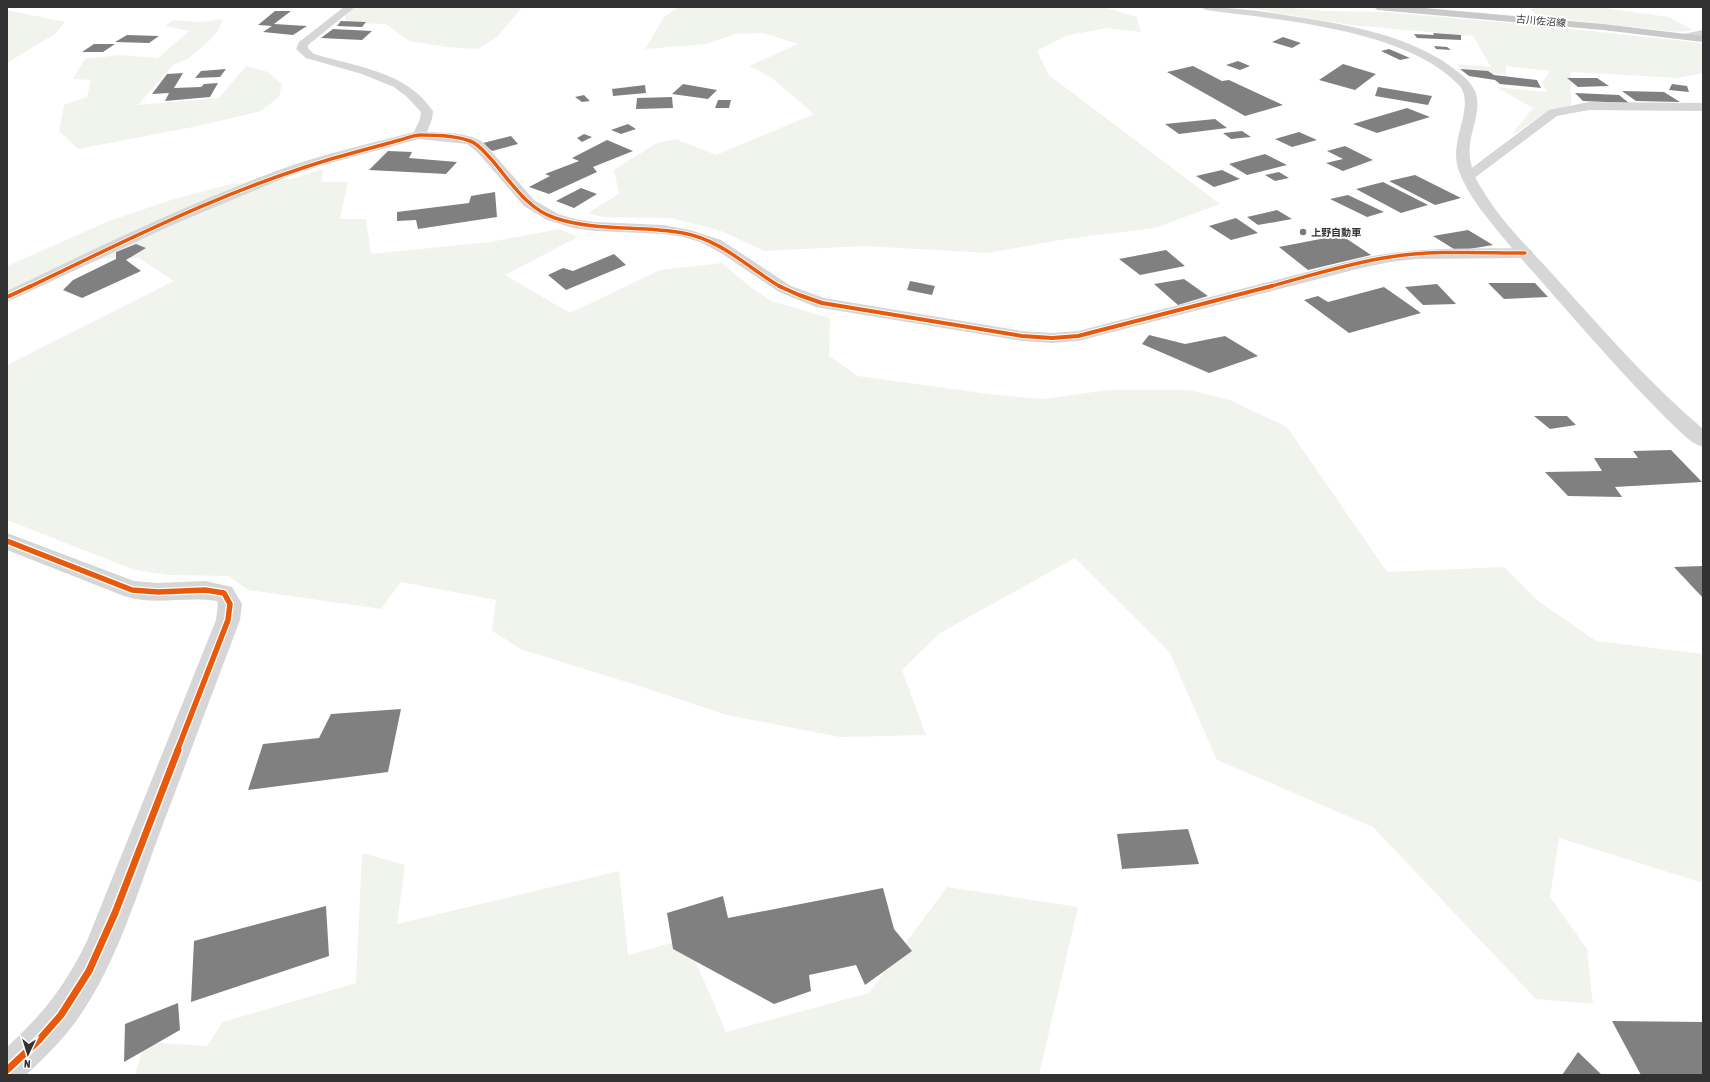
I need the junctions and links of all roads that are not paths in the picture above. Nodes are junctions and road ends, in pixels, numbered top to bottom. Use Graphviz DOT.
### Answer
graph roads {
  1 [pos="350,7"];
  2 [pos="1206,7"];
  3 [pos="1378,7"];
  4 [pos="1703,33"];
  5 [pos="1687,36"];
  6 [pos="1703,39"];
  7 [pos="1703,107"];
  8 [pos="419,135"];
  9 [pos="1468,176"];
  10 [pos="1525,253"];
  11 [pos="7,297"];
  12 [pos="1703,440"];
  13 [pos="7,541"];
  14 [pos="7,1070"];
  1 -- 8 [label="street"];
  2 -- 9 [label="street"];
  3 -- 5 [label="main road, 古川佐沼線"];
  4 -- 5 [label="street"];
  5 -- 6 [label="main road, 古川佐沼線"];
  7 -- 9 [label="street"];
  8 -- 10 [label="street"];
  8 -- 11 [label="street"];
  9 -- 10 [label="street"];
  10 -- 12 [label="street"];
  13 -- 14 [label="street"];
}
